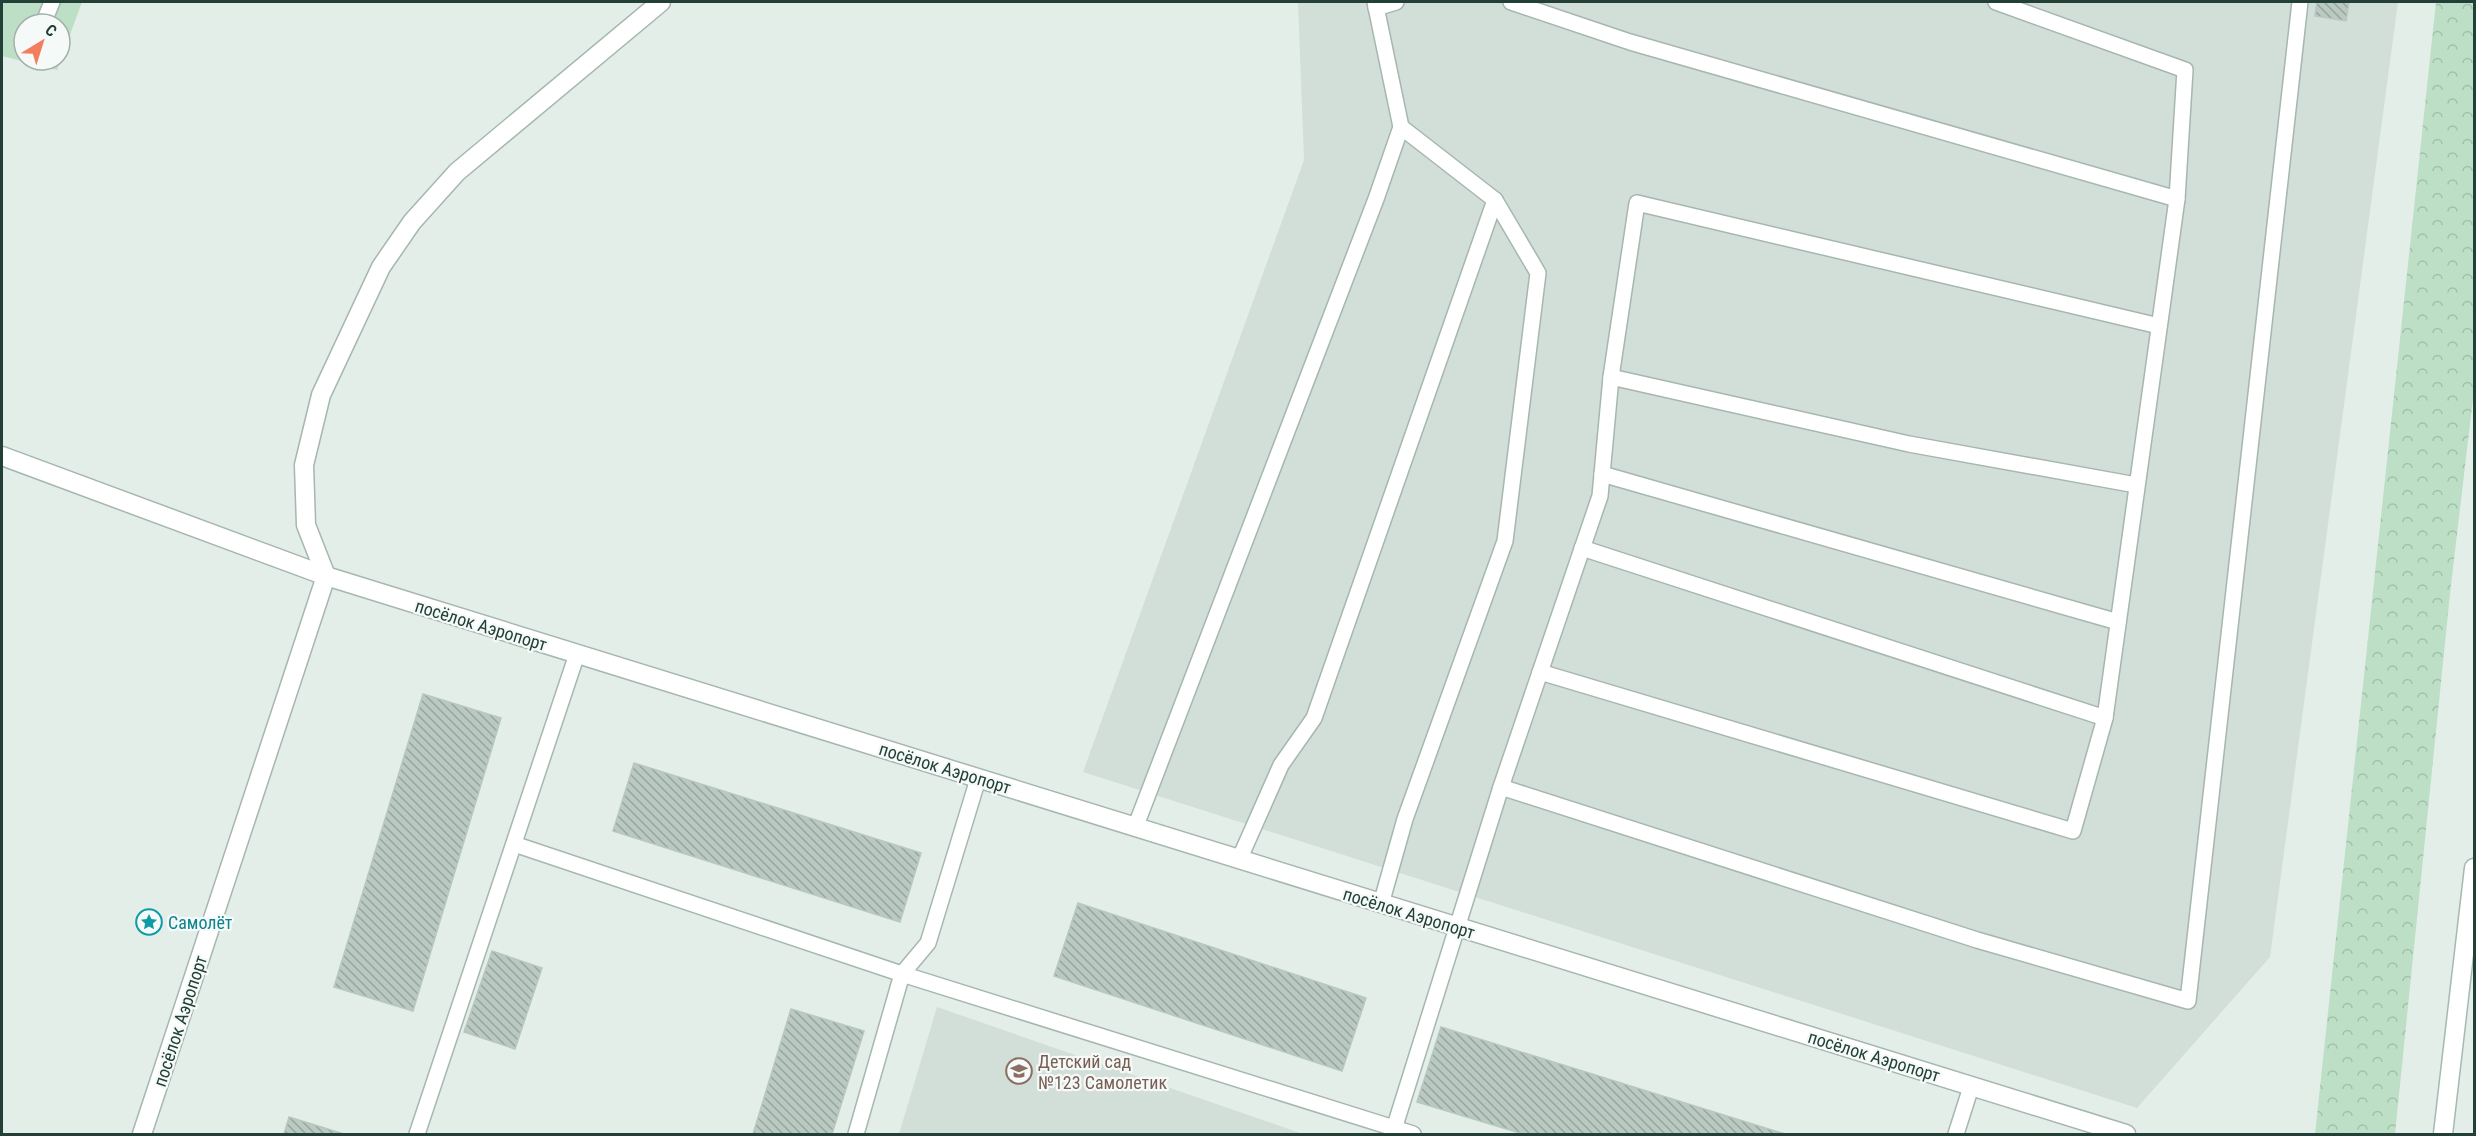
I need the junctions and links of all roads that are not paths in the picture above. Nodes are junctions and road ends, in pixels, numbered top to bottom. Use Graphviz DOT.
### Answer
graph roads {
  1 [pos="661,2"];
  2 [pos="1396,2"];
  3 [pos="1511,2"];
  4 [pos="1996,2"];
  5 [pos="2300,2"];
  6 [pos="1375,5"];
  7 [pos="1401,127"];
  8 [pos="2177,199"];
  9 [pos="1496,200"];
  10 [pos="2159,326"];
  11 [pos="1611,377"];
  12 [pos="2,456"];
  13 [pos="1602,474"];
  14 [pos="2136,484"];
  15 [pos="1582,548"];
  16 [pos="326,576"];
  17 [pos="2118,622"];
  18 [pos="577,654"];
  19 [pos="1540,672"];
  20 [pos="2105,718"];
  21 [pos="978,778"];
  22 [pos="1501,787"];
  23 [pos="1134,828"];
  24 [pos="514,844"];
  25 [pos="1239,860"];
  26 [pos="2475,868"];
  27 [pos="1381,904"];
  28 [pos="1456,927"];
  29 [pos="902,974"];
  30 [pos="1971,1087"];
  31 [pos="1394,1128"];
  32 [pos="142,1134"];
  33 [pos="417,1134"];
  34 [pos="856,1134"];
  35 [pos="1413,1134"];
  36 [pos="1956,1134"];
  37 [pos="2126,1134"];
  38 [pos="2443,1134"];
  1 -- 16 [label="street"];
  2 -- 6 [label="lane"];
  3 -- 8 [label="lane"];
  4 -- 8 [label="lane"];
  5 -- 22 [label="lane"];
  6 -- 7 [label="lane"];
  7 -- 9 [label="lane"];
  7 -- 23 [label="lane"];
  8 -- 10 [label="lane"];
  9 -- 25 [label="lane"];
  9 -- 27 [label="lane"];
  10 -- 11 [label="lane"];
  10 -- 14 [label="lane"];
  11 -- 13 [label="lane"];
  11 -- 14 [label="lane"];
  12 -- 16 [label="street"];
  13 -- 15 [label="lane"];
  13 -- 17 [label="lane"];
  14 -- 17 [label="lane"];
  15 -- 19 [label="lane"];
  15 -- 20 [label="lane"];
  16 -- 18 [label="street, посёлок Аэропорт"];
  16 -- 32 [label="street, посёлок Аэропорт"];
  17 -- 20 [label="lane"];
  18 -- 21 [label="street, посёлок Аэропорт"];
  18 -- 24 [label="lane"];
  19 -- 20 [label="lane"];
  19 -- 22 [label="lane"];
  21 -- 23 [label="street, посёлок Аэропорт"];
  21 -- 29 [label="lane"];
  22 -- 28 [label="lane"];
  23 -- 25 [label="street, посёлок Аэропорт"];
  24 -- 29 [label="lane"];
  24 -- 33 [label="lane"];
  25 -- 27 [label="street, посёлок Аэропорт"];
  26 -- 38 [label="street"];
  27 -- 28 [label="street, посёлок Аэропорт"];
  28 -- 30 [label="street, посёлок Аэропорт"];
  28 -- 31 [label="lane"];
  29 -- 31 [label="lane"];
  29 -- 34 [label="lane"];
  30 -- 36 [label="lane"];
  30 -- 37 [label="street, посёлок Аэропорт"];
  31 -- 35 [label="lane"];
}
